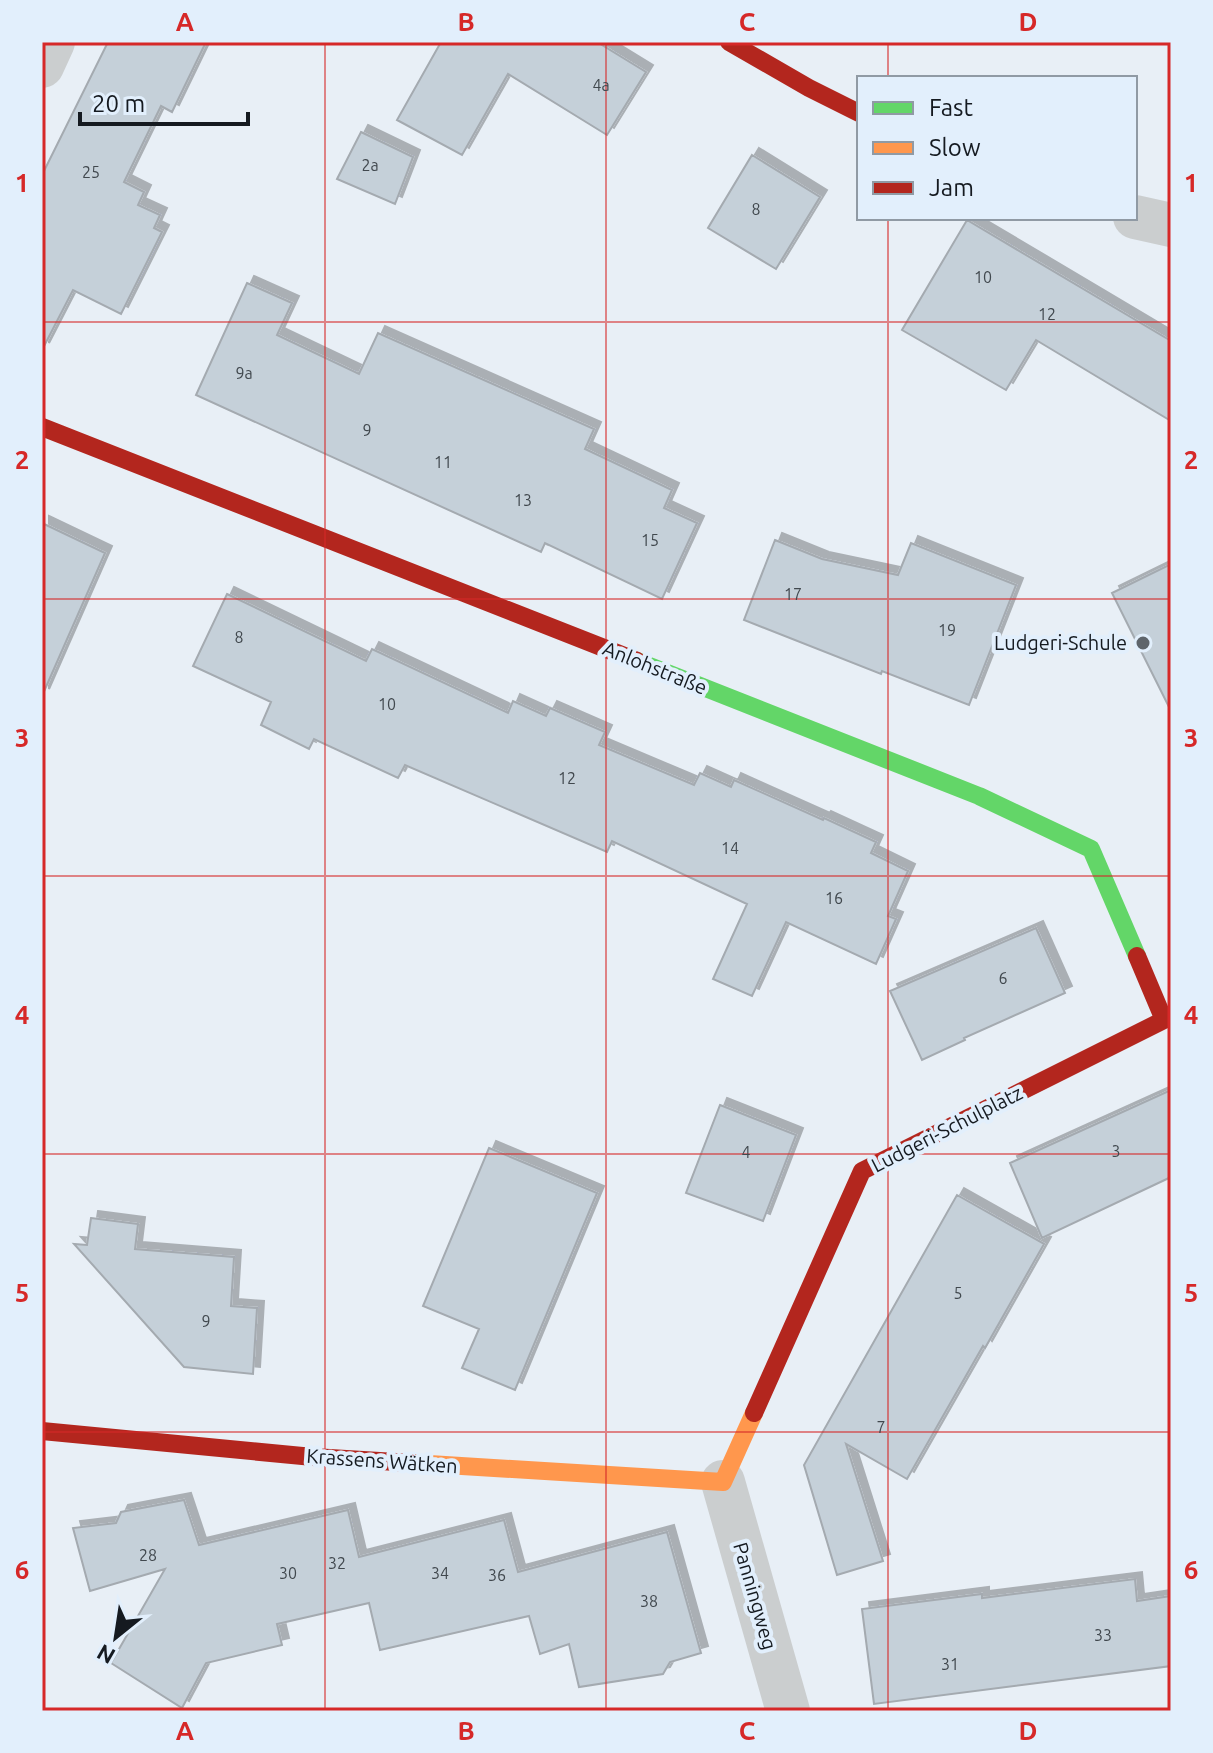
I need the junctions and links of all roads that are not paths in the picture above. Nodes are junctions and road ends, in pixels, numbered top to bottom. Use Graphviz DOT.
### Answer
graph roads {
  1 [pos="53,42"];
  2 [pos="729,42"];
  3 [pos="42,66"];
  4 [pos="857,112"];
  5 [pos="1137,217"];
  6 [pos="1171,225"];
  7 [pos="42,427"];
  8 [pos="1164,1020"];
  9 [pos="42,1431"];
  10 [pos="723,1482"];
  11 [pos="788,1711"];
  1 -- 3 [label="street"];
  2 -- 4 [label="street"];
  5 -- 6 [label="street"];
  7 -- 8 [label="street, Anlohstraße"];
  8 -- 10 [label="street, Ludgeri-Schulplatz"];
  9 -- 10 [label="street, Krassens Wätken"];
  10 -- 11 [label="street, Panningweg"];
}
